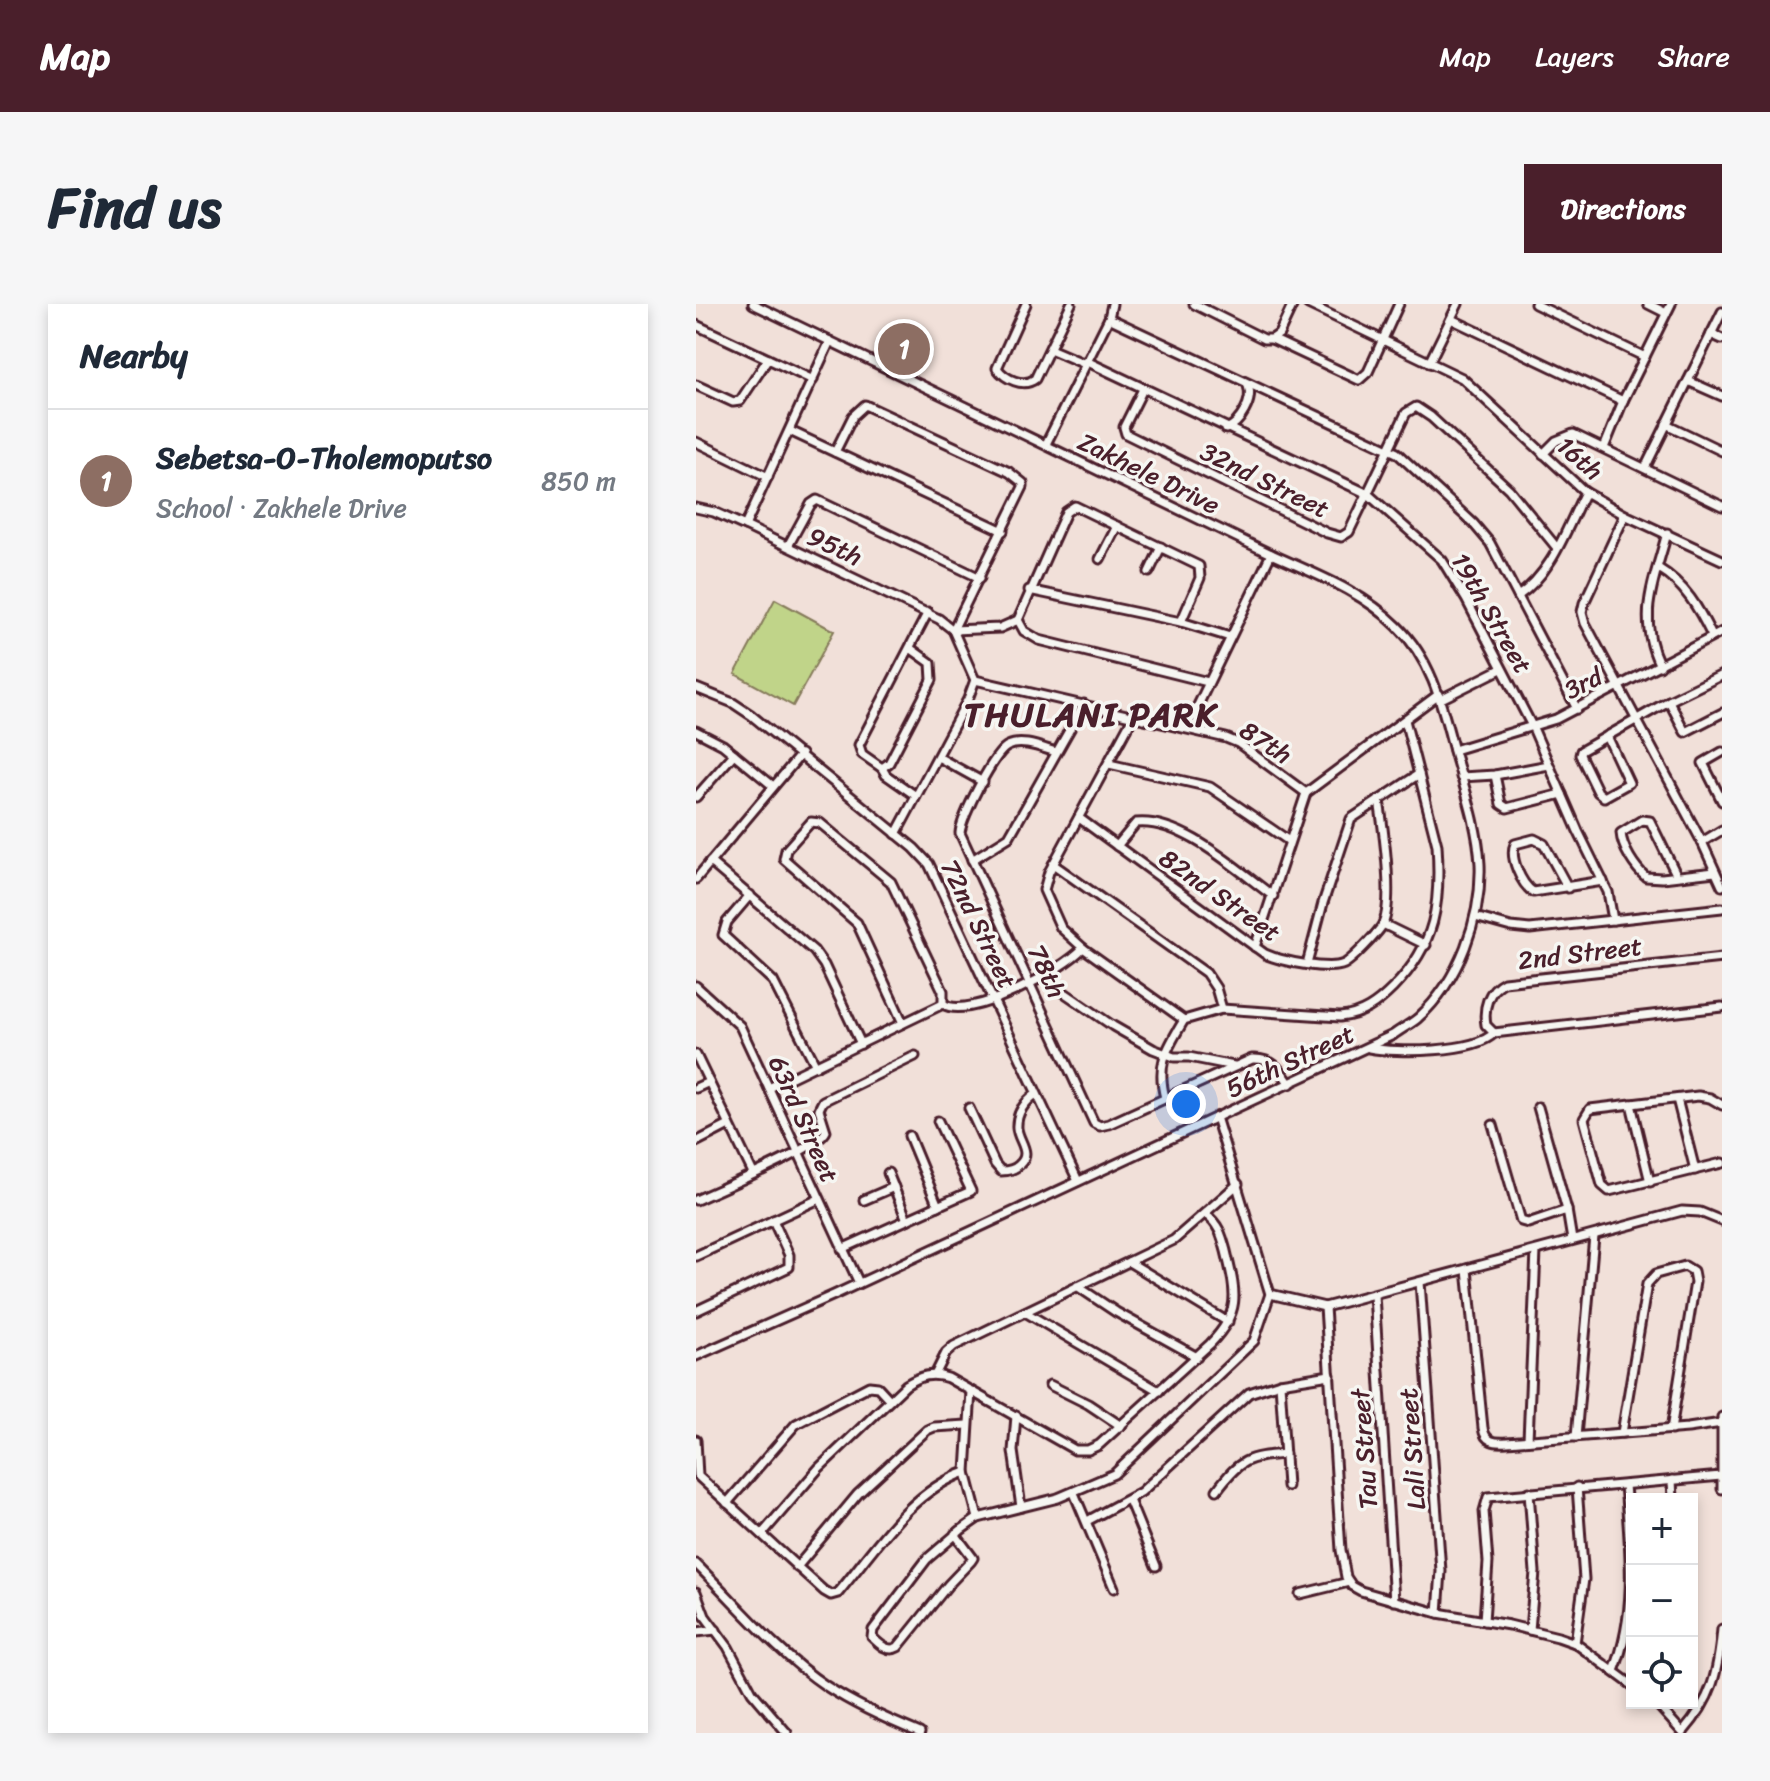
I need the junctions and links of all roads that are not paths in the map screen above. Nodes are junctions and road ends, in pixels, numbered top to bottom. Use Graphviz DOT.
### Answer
graph roads {
  1 [pos="753,304"];
  2 [pos="1026,304"];
  3 [pos="1071,304"];
  4 [pos="1112,304"];
  5 [pos="1194,304"];
  6 [pos="1293,304"];
  7 [pos="1308,304"];
  8 [pos="1399,304"];
  9 [pos="1458,304"];
  10 [pos="1535,304"];
  11 [pos="1648,304"];
  12 [pos="1671,304"];
  13 [pos="1722,312"];
  14 [pos="1666,313"];
  15 [pos="1109,318"];
  16 [pos="1451,319"];
  17 [pos="696,325"];
  18 [pos="1711,334"];
  19 [pos="1382,338"];
  20 [pos="1272,339"];
  21 [pos="1722,339"];
  22 [pos="830,341"];
  23 [pos="1050,349"];
  24 [pos="1645,357"];
  25 [pos="768,359"];
  26 [pos="1086,363"];
  27 [pos="1429,363"];
  28 [pos="813,380"];
  29 [pos="1688,381"];
  30 [pos="1247,384"];
  31 [pos="696,385"];
  32 [pos="1143,389"];
  33 [pos="1722,396"];
  34 [pos="1623,401"];
  35 [pos="1666,424"];
  36 [pos="1226,429"];
  37 [pos="790,431"];
  38 [pos="696,442"];
  39 [pos="1046,444"];
  40 [pos="1388,448"];
  41 [pos="1604,448"];
  42 [pos="1722,451"];
  43 [pos="835,452"];
  44 [pos="1543,454"];
  45 [pos="1645,468"];
  46 [pos="768,477"];
  47 [pos="1585,492"];
  48 [pos="1368,494"];
  49 [pos="1722,506"];
  50 [pos="696,508"];
  51 [pos="1625,515"];
  52 [pos="745,526"];
  53 [pos="1117,526"];
  54 [pos="1003,531"];
  55 [pos="1667,533"];
  56 [pos="788,546"];
  57 [pos="1161,547"];
  58 [pos="1557,548"];
  59 [pos="1271,554"];
  60 [pos="1100,559"];
  61 [pos="1722,560"];
  62 [pos="1658,568"];
  63 [pos="1149,572"];
  64 [pos="980,578"];
  65 [pos="1029,590"];
  66 [pos="1518,596"];
  67 [pos="928,612"];
  68 [pos="1018,620"];
  69 [pos="1181,622"];
  70 [pos="953,630"];
  71 [pos="1722,632"];
  72 [pos="1712,636"];
  73 [pos="1230,637"];
  74 [pos="910,648"];
  75 [pos="1660,666"];
  76 [pos="1501,669"];
  77 [pos="1722,675"];
  78 [pos="975,680"];
  79 [pos="1208,682"];
  80 [pos="1621,687"];
  81 [pos="696,688"];
  82 [pos="1440,696"];
  83 [pos="1669,701"];
  84 [pos="1084,704"];
  85 [pos="1577,709"];
  86 [pos="1722,713"];
  87 [pos="1133,717"];
  88 [pos="1636,719"];
  89 [pos="1405,720"];
  90 [pos="1187,728"];
  91 [pos="1533,728"];
  92 [pos="696,731"];
  93 [pos="1607,736"];
  94 [pos="1454,750"];
  95 [pos="1056,752"];
  96 [pos="1722,752"];
  97 [pos="734,754"];
  98 [pos="801,754"];
  99 [pos="938,757"];
  100 [pos="1109,764"];
  101 [pos="1549,765"];
  102 [pos="882,768"];
  103 [pos="1419,774"];
  104 [pos="1495,775"];
  105 [pos="1461,777"];
  106 [pos="983,782"];
  107 [pos="773,786"];
  108 [pos="697,792"];
  109 [pos="1306,793"];
  110 [pos="1562,794"];
  111 [pos="916,796"];
  112 [pos="1379,800"];
  113 [pos="1722,801"];
  114 [pos="1079,818"];
  115 [pos="1722,830"];
  116 [pos="896,834"];
  117 [pos="1289,841"];
  118 [pos="1702,842"];
  119 [pos="1117,846"];
  120 [pos="972,860"];
  121 [pos="710,862"];
  122 [pos="1053,864"];
  123 [pos="1715,872"];
  124 [pos="1677,876"];
  125 [pos="696,879"];
  126 [pos="1603,881"];
  127 [pos="1722,886"];
  128 [pos="1568,888"];
  129 [pos="750,895"];
  130 [pos="1273,896"];
  131 [pos="1722,908"];
  132 [pos="1475,917"];
  133 [pos="1613,920"];
  134 [pos="1383,924"];
  135 [pos="1426,945"];
  136 [pos="1255,947"];
  137 [pos="1083,948"];
  138 [pos="1722,958"];
  139 [pos="1307,964"];
  140 [pos="1043,978"];
  141 [pos="1031,984"];
  142 [pos="696,986"];
  143 [pos="994,998"];
  144 [pos="943,1004"];
  145 [pos="1722,1007"];
  146 [pos="1222,1009"];
  147 [pos="1184,1020"];
  148 [pos="903,1023"];
  149 [pos="1494,1033"];
  150 [pos="861,1044"];
  151 [pos="1367,1048"];
  152 [pos="1165,1054"];
  153 [pos="696,1055"];
  154 [pos="915,1056"];
  155 [pos="816,1066"];
  156 [pos="1236,1066"];
  157 [pos="709,1082"];
  158 [pos="1290,1084"];
  159 [pos="696,1088"];
  160 [pos="769,1088"];
  161 [pos="1036,1094"];
  162 [pos="1165,1098"];
  163 [pos="1677,1099"];
  164 [pos="1631,1104"];
  165 [pos="1722,1105"];
  166 [pos="1538,1107"];
  167 [pos="969,1108"];
  168 [pos="1216,1117"];
  169 [pos="938,1121"];
  170 [pos="729,1125"];
  171 [pos="1493,1125"];
  172 [pos="909,1136"];
  173 [pos="696,1142"];
  174 [pos="797,1154"];
  175 [pos="1722,1163"];
  176 [pos="1695,1170"];
  177 [pos="753,1173"];
  178 [pos="888,1173"];
  179 [pos="1078,1181"];
  180 [pos="1650,1182"];
  181 [pos="1238,1184"];
  182 [pos="894,1187"];
  183 [pos="819,1199"];
  184 [pos="696,1200"];
  185 [pos="864,1200"];
  186 [pos="938,1206"];
  187 [pos="1567,1210"];
  188 [pos="1205,1214"];
  189 [pos="773,1220"];
  190 [pos="907,1220"];
  191 [pos="1722,1221"];
  192 [pos="1594,1236"];
  193 [pos="1572,1240"];
  194 [pos="842,1249"];
  195 [pos="1536,1251"];
  196 [pos="696,1256"];
  197 [pos="1129,1262"];
  198 [pos="1467,1269"];
  199 [pos="1420,1282"];
  200 [pos="859,1283"];
  201 [pos="1077,1286"];
  202 [pos="1270,1294"];
  203 [pos="1374,1295"];
  204 [pos="1325,1307"];
  205 [pos="696,1311"];
  206 [pos="1025,1312"];
  207 [pos="1228,1322"];
  208 [pos="696,1356"];
  209 [pos="1197,1357"];
  210 [pos="935,1375"];
  211 [pos="1330,1375"];
  212 [pos="1280,1383"];
  213 [pos="1050,1385"];
  214 [pos="971,1391"];
  215 [pos="1159,1391"];
  216 [pos="890,1400"];
  217 [pos="1016,1416"];
  218 [pos="1722,1421"];
  219 [pos="967,1425"];
  220 [pos="1121,1426"];
  221 [pos="1671,1430"];
  222 [pos="1622,1433"];
  223 [pos="1576,1437"];
  224 [pos="696,1440"];
  225 [pos="1528,1440"];
  226 [pos="1285,1454"];
  227 [pos="966,1472"];
  228 [pos="1721,1476"];
  229 [pos="1672,1480"];
  230 [pos="1625,1485"];
  231 [pos="1287,1486"];
  232 [pos="1577,1487"];
  233 [pos="1722,1489"];
  234 [pos="1217,1490"];
  235 [pos="1529,1492"];
  236 [pos="1074,1493"];
  237 [pos="1673,1493"];
  238 [pos="1129,1500"];
  239 [pos="727,1503"];
  240 [pos="1021,1507"];
  241 [pos="978,1518"];
  242 [pos="1087,1521"];
  243 [pos="762,1534"];
  244 [pos="955,1534"];
  245 [pos="696,1564"];
  246 [pos="1156,1566"];
  247 [pos="797,1567"];
  248 [pos="1349,1582"];
  249 [pos="1114,1588"];
  250 [pos="696,1592"];
  251 [pos="1300,1594"];
  252 [pos="1394,1601"];
  253 [pos="1438,1613"];
  254 [pos="1484,1621"];
  255 [pos="1722,1629"];
  256 [pos="716,1630"];
  257 [pos="1530,1630"];
  258 [pos="696,1632"];
  259 [pos="1575,1643"];
  260 [pos="1614,1671"];
  261 [pos="1626,1680"];
  262 [pos="1661,1709"];
  263 [pos="787,1733"];
  264 [pos="920,1733"];
  265 [pos="1683,1733"];
  1 -- 22 [label="street, Zakhele Drive"];
  2 -- 23 [label="street"];
  3 -- 23 [label="street"];
  4 -- 15 [label="street"];
  5 -- 20 [label="street"];
  6 -- 20 [label="street"];
  7 -- 19 [label="street, 16th"];
  8 -- 19 [label="street"];
  9 -- 16 [label="street"];
  10 -- 24 [label="street"];
  11 -- 14 [label="street"];
  12 -- 14 [label="street"];
  13 -- 18 [label="street"];
  14 -- 24 [label="street"];
  15 -- 26 [label="street"];
  15 -- 30 [label="street"];
  16 -- 27 [label="street"];
  16 -- 34 [label="street"];
  17 -- 25 [label="street"];
  18 -- 21 [label="street"];
  18 -- 29 [label="street"];
  19 -- 20 [label="street"];
  19 -- 27 [label="street, 16th"];
  22 -- 28 [label="street"];
  22 -- 39 [label="street, Zakhele Drive"];
  23 -- 26 [label="street, 19th Street"];
  24 -- 34 [label="street"];
  25 -- 28 [label="street"];
  25 -- 31 [label="street"];
  26 -- 32 [label="street, 19th Street"];
  26 -- 39 [label="street"];
  27 -- 44 [label="street, 16th"];
  28 -- 37 [label="street"];
  29 -- 33 [label="street"];
  29 -- 35 [label="street"];
  30 -- 36 [label="street"];
  30 -- 40 [label="street"];
  32 -- 36 [label="street, 19th Street"];
  32 -- 48 [label="street, 32nd Street"];
  34 -- 41 [label="street"];
  35 -- 42 [label="street"];
  35 -- 45 [label="street"];
  36 -- 48 [label="street, 19th Street"];
  37 -- 43 [label="street"];
  37 -- 46 [label="street"];
  38 -- 46 [label="street"];
  39 -- 59 [label="street, Zakhele Drive"];
  40 -- 48 [label="street, 32nd Street"];
  40 -- 58 [label="street, 32nd Street"];
  40 -- 66 [label="street"];
  41 -- 44 [label="street"];
  41 -- 45 [label="street"];
  43 -- 54 [label="street"];
  43 -- 54 [label="street"];
  44 -- 47 [label="street, 16th"];
  45 -- 49 [label="street"];
  46 -- 52 [label="street"];
  47 -- 51 [label="street, 16th"];
  47 -- 58 [label="street"];
  48 -- 76 [label="street, 19th Street"];
  50 -- 52 [label="street, 95th"];
  51 -- 55 [label="street, 16th"];
  51 -- 80 [label="street"];
  52 -- 56 [label="street, 95th"];
  53 -- 57 [label="street"];
  53 -- 60 [label="street"];
  53 -- 65 [label="street"];
  54 -- 64 [label="street"];
  55 -- 61 [label="street, 16th"];
  55 -- 62 [label="street"];
  56 -- 64 [label="street"];
  56 -- 67 [label="street, 95th"];
  57 -- 63 [label="street"];
  57 -- 69 [label="street"];
  58 -- 66 [label="street"];
  59 -- 73 [label="street"];
  59 -- 82 [label="street, Zakhele Drive"];
  62 -- 72 [label="street"];
  62 -- 75 [label="street"];
  64 -- 70 [label="street"];
  65 -- 68 [label="street"];
  65 -- 69 [label="street"];
  66 -- 85 [label="street"];
  67 -- 70 [label="street, 95th"];
  67 -- 74 [label="street"];
  68 -- 70 [label="street"];
  68 -- 79 [label="street"];
  69 -- 73 [label="street"];
  70 -- 78 [label="street"];
  71 -- 72 [label="street, 3rd"];
  72 -- 75 [label="street, 3rd"];
  73 -- 79 [label="street"];
  74 -- 102 [label="street"];
  74 -- 102 [label="street"];
  75 -- 80 [label="street, 3rd"];
  76 -- 82 [label="street"];
  76 -- 91 [label="street, 19th Street"];
  77 -- 83 [label="street"];
  78 -- 84 [label="street, 87th"];
  78 -- 99 [label="street"];
  79 -- 90 [label="street"];
  80 -- 85 [label="street, 3rd"];
  80 -- 88 [label="street"];
  81 -- 98 [label="street, 72nd Street"];
  82 -- 89 [label="street"];
  82 -- 94 [label="street, Zakhele Drive"];
  83 -- 86 [label="street"];
  83 -- 88 [label="street"];
  84 -- 87 [label="street, 87th"];
  84 -- 95 [label="street"];
  85 -- 91 [label="street, 3rd"];
  87 -- 90 [label="street, 87th"];
  87 -- 100 [label="street"];
  88 -- 93 [label="street"];
  88 -- 118 [label="street"];
  89 -- 103 [label="street"];
  89 -- 109 [label="street"];
  90 -- 109 [label="street, 87th"];
  91 -- 94 [label="street, 3rd"];
  91 -- 101 [label="street, 19th Street"];
  92 -- 97 [label="street"];
  93 -- 93 [label="street"];
  94 -- 105 [label="street, 56th Street"];
  95 -- 106 [label="street, 78th"];
  95 -- 120 [label="street"];
  96 -- 113 [label="street"];
  97 -- 107 [label="street"];
  97 -- 108 [label="street"];
  98 -- 107 [label="street"];
  98 -- 116 [label="street, 72nd Street"];
  99 -- 106 [label="street"];
  99 -- 111 [label="street"];
  100 -- 114 [label="street"];
  100 -- 117 [label="street"];
  101 -- 104 [label="street"];
  101 -- 110 [label="street, 19th Street"];
  102 -- 111 [label="street"];
  103 -- 112 [label="street"];
  103 -- 135 [label="street"];
  104 -- 105 [label="street"];
  104 -- 110 [label="street"];
  105 -- 132 [label="street, 56th Street"];
  106 -- 120 [label="street, 78th"];
  107 -- 121 [label="street"];
  109 -- 117 [label="street"];
  110 -- 126 [label="street, 19th Street"];
  111 -- 116 [label="street"];
  112 -- 134 [label="street"];
  112 -- 139 [label="street"];
  114 -- 119 [label="street, 82nd Street"];
  114 -- 122 [label="street"];
  115 -- 118 [label="street"];
  116 -- 143 [label="street, 72nd Street"];
  117 -- 130 [label="street"];
  118 -- 123 [label="street"];
  119 -- 130 [label="street"];
  119 -- 136 [label="street, 82nd Street"];
  120 -- 141 [label="street, 78th"];
  121 -- 125 [label="street"];
  121 -- 129 [label="street"];
  122 -- 137 [label="street"];
  122 -- 146 [label="street"];
  123 -- 124 [label="street"];
  123 -- 127 [label="street"];
  124 -- 124 [label="street"];
  126 -- 128 [label="street"];
  126 -- 133 [label="street, 19th Street"];
  128 -- 128 [label="street"];
  129 -- 150 [label="street"];
  129 -- 155 [label="street"];
  130 -- 136 [label="street"];
  131 -- 133 [label="street"];
  132 -- 133 [label="street"];
  132 -- 151 [label="street, 56th Street"];
  134 -- 135 [label="street"];
  134 -- 139 [label="street, 82nd Street"];
  135 -- 146 [label="street"];
  136 -- 139 [label="street, 82nd Street"];
  137 -- 140 [label="street"];
  137 -- 147 [label="street"];
  138 -- 149 [label="street, 2nd Street"];
  140 -- 141 [label="street"];
  140 -- 152 [label="street"];
  141 -- 143 [label="street"];
  141 -- 162 [label="street, 78th"];
  142 -- 160 [label="street, 63rd Street"];
  143 -- 144 [label="street"];
  143 -- 161 [label="street, 72nd Street"];
  144 -- 148 [label="street"];
  144 -- 148 [label="street"];
  145 -- 149 [label="street"];
  146 -- 147 [label="street"];
  147 -- 152 [label="street"];
  148 -- 150 [label="street"];
  149 -- 151 [label="street"];
  150 -- 155 [label="street"];
  151 -- 158 [label="street, 56th Street"];
  152 -- 156 [label="street"];
  152 -- 162 [label="street"];
  153 -- 157 [label="street"];
  154 -- 174 [label="street"];
  155 -- 160 [label="street"];
  156 -- 158 [label="street"];
  156 -- 162 [label="street, 78th"];
  157 -- 159 [label="street"];
  157 -- 170 [label="street"];
  158 -- 168 [label="street, 56th Street"];
  160 -- 174 [label="street, 63rd Street"];
  161 -- 167 [label="street"];
  161 -- 179 [label="street, 72nd Street"];
  163 -- 164 [label="street"];
  163 -- 165 [label="street"];
  163 -- 176 [label="street"];
  164 -- 180 [label="street"];
  164 -- 180 [label="street"];
  166 -- 187 [label="street"];
  168 -- 179 [label="street, 56th Street"];
  168 -- 181 [label="street"];
  169 -- 186 [label="street"];
  170 -- 173 [label="street"];
  170 -- 177 [label="street"];
  171 -- 187 [label="street"];
  172 -- 186 [label="street"];
  174 -- 177 [label="street"];
  174 -- 183 [label="street, 63rd Street"];
  175 -- 176 [label="street"];
  176 -- 180 [label="street"];
  177 -- 184 [label="street"];
  178 -- 182 [label="street"];
  179 -- 200 [label="street, 56th Street"];
  181 -- 188 [label="street"];
  181 -- 202 [label="street"];
  182 -- 185 [label="street"];
  182 -- 190 [label="street"];
  183 -- 189 [label="street"];
  183 -- 194 [label="street, 63rd Street"];
  186 -- 190 [label="street"];
  187 -- 193 [label="street"];
  188 -- 197 [label="street"];
  188 -- 207 [label="street"];
  189 -- 196 [label="street"];
  189 -- 205 [label="street"];
  190 -- 194 [label="street"];
  191 -- 192 [label="street"];
  192 -- 193 [label="street"];
  192 -- 223 [label="street"];
  193 -- 195 [label="street"];
  194 -- 200 [label="street, 63rd Street"];
  195 -- 198 [label="street"];
  195 -- 225 [label="street"];
  197 -- 201 [label="street"];
  197 -- 207 [label="street"];
  198 -- 199 [label="street"];
  198 -- 225 [label="street"];
  199 -- 203 [label="street"];
  199 -- 253 [label="street, Lali Street"];
  200 -- 208 [label="street, 56th Street"];
  201 -- 206 [label="street"];
  201 -- 209 [label="street"];
  202 -- 204 [label="street"];
  202 -- 236 [label="street"];
  203 -- 204 [label="street"];
  203 -- 252 [label="street, Tau Street"];
  204 -- 211 [label="street"];
  206 -- 210 [label="street"];
  206 -- 215 [label="street"];
  207 -- 209 [label="street"];
  209 -- 215 [label="street"];
  210 -- 214 [label="street"];
  210 -- 216 [label="street"];
  211 -- 212 [label="street"];
  211 -- 248 [label="street"];
  212 -- 226 [label="street"];
  212 -- 238 [label="street"];
  213 -- 220 [label="street"];
  214 -- 217 [label="street"];
  214 -- 219 [label="street"];
  215 -- 220 [label="street"];
  216 -- 239 [label="street"];
  216 -- 243 [label="street"];
  217 -- 220 [label="street"];
  217 -- 240 [label="street"];
  218 -- 221 [label="street"];
  218 -- 228 [label="street"];
  219 -- 227 [label="street"];
  219 -- 247 [label="street"];
  221 -- 222 [label="street"];
  221 -- 222 [label="street"];
  222 -- 223 [label="street"];
  223 -- 225 [label="street"];
  224 -- 239 [label="street"];
  226 -- 231 [label="street"];
  226 -- 234 [label="street"];
  227 -- 241 [label="street"];
  227 -- 247 [label="street"];
  228 -- 229 [label="street"];
  228 -- 233 [label="street"];
  229 -- 230 [label="street"];
  229 -- 237 [label="street"];
  230 -- 232 [label="street"];
  230 -- 260 [label="street"];
  232 -- 235 [label="street"];
  232 -- 259 [label="street"];
  235 -- 254 [label="street"];
  235 -- 257 [label="street"];
  236 -- 240 [label="street"];
  236 -- 242 [label="street"];
  238 -- 242 [label="street"];
  238 -- 246 [label="street"];
  239 -- 243 [label="street"];
  240 -- 241 [label="street"];
  241 -- 244 [label="street"];
  242 -- 249 [label="street"];
  243 -- 247 [label="street"];
  244 -- 244 [label="street"];
  245 -- 264 [label="street"];
  248 -- 251 [label="street"];
  248 -- 252 [label="street"];
  250 -- 256 [label="street"];
  252 -- 253 [label="street"];
  253 -- 254 [label="street"];
  254 -- 257 [label="street"];
  255 -- 265 [label="street"];
  256 -- 258 [label="street"];
  256 -- 263 [label="street"];
  257 -- 259 [label="street"];
  259 -- 260 [label="street"];
  260 -- 261 [label="street"];
  262 -- 265 [label="street"];
}
